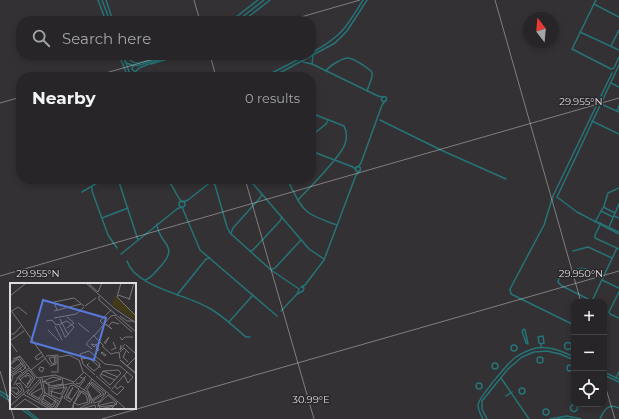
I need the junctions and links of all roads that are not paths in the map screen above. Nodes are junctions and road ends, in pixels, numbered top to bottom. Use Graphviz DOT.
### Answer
graph roads {
  1 [pos="98,0"];
  2 [pos="102,0"];
  3 [pos="106,0"];
  4 [pos="258,0"];
  5 [pos="264,0"];
  6 [pos="270,0"];
  7 [pos="363,0"];
  8 [pos="367,0"];
  9 [pos="596,0"];
  10 [pos="594,4"];
  11 [pos="104,16"];
  12 [pos="108,16"];
  13 [pos="111,16"];
  14 [pos="237,16"];
  15 [pos="243,16"];
  16 [pos="249,16"];
  17 [pos="619,17"];
  18 [pos="619,30"];
  19 [pos="580,32"];
  20 [pos="341,33"];
  21 [pos="343,36"];
  22 [pos="611,47"];
  23 [pos="316,50"];
  24 [pos="619,50"];
  25 [pos="316,54"];
  26 [pos="619,57"];
  27 [pos="121,60"];
  28 [pos="130,60"];
  29 [pos="147,60"];
  30 [pos="150,60"];
  31 [pos="159,60"];
  32 [pos="167,60"];
  33 [pos="297,60"];
  34 [pos="305,60"];
  35 [pos="312,60"];
  36 [pos="125,62"];
  37 [pos="301,62"];
  38 [pos="149,63"];
  39 [pos="312,64"];
  40 [pos="619,65"];
  41 [pos="133,66"];
  42 [pos="326,71"];
  43 [pos="618,71"];
  44 [pos="126,72"];
  45 [pos="130,72"];
  46 [pos="135,72"];
  47 [pos="274,72"];
  48 [pos="282,72"];
  49 [pos="612,73"];
  50 [pos="611,83"];
  51 [pos="619,87"];
  52 [pos="367,91"];
  53 [pos="378,96"];
  54 [pos="383,97"];
  55 [pos="382,100"];
  56 [pos="385,101"];
  57 [pos="601,104"];
  58 [pos="382,105"];
  59 [pos="619,106"];
  60 [pos="618,112"];
  61 [pos="316,115"];
  62 [pos="328,119"];
  63 [pos="380,120"];
  64 [pos="592,121"];
  65 [pos="316,132"];
  66 [pos="619,134"];
  67 [pos="316,153"];
  68 [pos="334,160"];
  69 [pos="360,163"];
  70 [pos="353,167"];
  71 [pos="357,167"];
  72 [pos="361,168"];
  73 [pos="357,171"];
  74 [pos="506,179"];
  75 [pos="316,180"];
  76 [pos="95,184"];
  77 [pos="120,184"];
  78 [pos="171,184"];
  79 [pos="207,184"];
  80 [pos="215,184"];
  81 [pos="253,184"];
  82 [pos="290,184"];
  83 [pos="312,184"];
  84 [pos="92,186"];
  85 [pos="619,188"];
  86 [pos="87,189"];
  87 [pos="92,191"];
  88 [pos="82,192"];
  89 [pos="262,194"];
  90 [pos="554,195"];
  91 [pos="557,196"];
  92 [pos="264,197"];
  93 [pos="260,198"];
  94 [pos="179,199"];
  95 [pos="188,200"];
  96 [pos="298,200"];
  97 [pos="182,202"];
  98 [pos="179,204"];
  99 [pos="619,204"];
  100 [pos="183,206"];
  101 [pos="604,206"];
  102 [pos="128,208"];
  103 [pos="177,209"];
  104 [pos="601,211"];
  105 [pos="614,215"];
  106 [pos="282,217"];
  107 [pos="101,218"];
  108 [pos="619,218"];
  109 [pos="284,220"];
  110 [pos="280,221"];
  111 [pos="596,222"];
  112 [pos="157,224"];
  113 [pos="600,224"];
  114 [pos="337,225"];
  115 [pos="227,227"];
  116 [pos="608,227"];
  117 [pos="153,228"];
  118 [pos="233,228"];
  119 [pos="158,230"];
  120 [pos="230,233"];
  121 [pos="619,233"];
  122 [pos="137,234"];
  123 [pos="142,237"];
  124 [pos="138,240"];
  125 [pos="301,240"];
  126 [pos="116,248"];
  127 [pos="618,248"];
  128 [pos="254,250"];
  129 [pos="250,251"];
  130 [pos="574,251"];
  131 [pos="121,254"];
  132 [pos="253,254"];
  133 [pos="206,255"];
  134 [pos="210,258"];
  135 [pos="612,258"];
  136 [pos="206,259"];
  137 [pos="324,260"];
  138 [pos="127,261"];
  139 [pos="275,268"];
  140 [pos="271,270"];
  141 [pos="276,273"];
  142 [pos="604,276"];
  143 [pos="150,278"];
  144 [pos="144,280"];
  145 [pos="602,280"];
  146 [pos="150,284"];
  147 [pos="305,285"];
  148 [pos="619,288"];
  149 [pos="300,289"];
  150 [pos="304,290"];
  151 [pos="619,292"];
  152 [pos="177,295"];
  153 [pos="253,295"];
  154 [pos="281,311"];
  155 [pos="277,316"];
  156 [pos="619,318"];
  157 [pos="229,323"];
  158 [pos="571,323"];
  159 [pos="250,337"];
  160 [pos="528,344"];
  161 [pos="541,344"];
  162 [pos="541,348"];
  163 [pos="566,349"];
  164 [pos="529,350"];
  165 [pos="516,351"];
  166 [pos="539,351"];
  167 [pos="565,352"];
  168 [pos="529,354"];
  169 [pos="519,355"];
  170 [pos="571,355"];
  171 [pos="540,357"];
  172 [pos="571,359"];
  173 [pos="497,368"];
  174 [pos="502,372"];
  175 [pos="619,372"];
  176 [pos="607,374"];
  177 [pos="607,376"];
  178 [pos="501,378"];
  179 [pos="618,379"];
  180 [pos="619,382"];
  181 [pos="482,388"];
  182 [pos="0,391"];
  183 [pos="486,392"];
  184 [pos="512,392"];
  185 [pos="519,392"];
  186 [pos="0,394"];
  187 [pos="506,396"];
  188 [pos="514,396"];
  189 [pos="10,397"];
  190 [pos="10,401"];
  191 [pos="619,408"];
  192 [pos="21,409"];
  193 [pos="25,409"];
  194 [pos="573,411"];
  195 [pos="547,415"];
  196 [pos="573,418"];
  197 [pos="34,419"];
  198 [pos="38,419"];
  199 [pos="483,419"];
  200 [pos="487,419"];
  201 [pos="529,419"];
  202 [pos="550,419"];
  203 [pos="558,419"];
  204 [pos="581,419"];
  205 [pos="600,419"];
  1 -- 11 [label="street"];
  2 -- 12 [label="street"];
  3 -- 13 [label="street"];
  4 -- 14 [label="street"];
  5 -- 15 [label="street"];
  6 -- 16 [label="street"];
  7 -- 20 [label="street"];
  8 -- 21 [label="street"];
  9 -- 10 [label="street"];
  10 -- 17 [label="street"];
  10 -- 19 [label="street"];
  18 -- 22 [label="street"];
  19 -- 22 [label="street"];
  19 -- 26 [label="street"];
  20 -- 21 [label="street"];
  20 -- 23 [label="street"];
  21 -- 25 [label="street"];
  22 -- 24 [label="street"];
  27 -- 44 [label="street"];
  28 -- 29 [label="street"];
  30 -- 38 [label="street"];
  31 -- 38 [label="street"];
  32 -- 38 [label="street"];
  33 -- 47 [label="street"];
  34 -- 37 [label="street"];
  35 -- 39 [label="street"];
  36 -- 41 [label="street"];
  36 -- 45 [label="street"];
  37 -- 39 [label="street"];
  37 -- 48 [label="street"];
  38 -- 41 [label="street"];
  38 -- 46 [label="street"];
  39 -- 42 [label="street"];
  40 -- 43 [label="street"];
  41 -- 46 [label="street"];
  42 -- 52 [label="street"];
  42 -- 52 [label="street"];
  43 -- 50 [label="street"];
  49 -- 90 [label="street"];
  50 -- 51 [label="street"];
  50 -- 57 [label="street"];
  52 -- 53 [label="street"];
  53 -- 54 [label="street"];
  53 -- 55 [label="street"];
  54 -- 55 [label="street"];
  54 -- 56 [label="street"];
  55 -- 56 [label="street"];
  55 -- 58 [label="street"];
  56 -- 58 [label="street"];
  57 -- 60 [label="street"];
  57 -- 64 [label="street"];
  58 -- 69 [label="street"];
  59 -- 60 [label="street"];
  61 -- 62 [label="street"];
  62 -- 65 [label="street"];
  62 -- 68 [label="street"];
  63 -- 74 [label="street"];
  64 -- 66 [label="street"];
  64 -- 91 [label="street"];
  67 -- 68 [label="street"];
  68 -- 70 [label="street"];
  68 -- 75 [label="street"];
  69 -- 71 [label="street"];
  69 -- 72 [label="street"];
  70 -- 71 [label="street"];
  70 -- 73 [label="street"];
  71 -- 72 [label="street"];
  71 -- 73 [label="street"];
  72 -- 73 [label="street"];
  73 -- 114 [label="street"];
  76 -- 84 [label="street"];
  77 -- 102 [label="street"];
  78 -- 94 [label="street"];
  79 -- 95 [label="street"];
  80 -- 115 [label="street"];
  81 -- 89 [label="street"];
  82 -- 96 [label="street"];
  83 -- 96 [label="street"];
  84 -- 86 [label="street"];
  84 -- 87 [label="street"];
  85 -- 101 [label="street"];
  86 -- 87 [label="street"];
  86 -- 88 [label="street"];
  87 -- 107 [label="street"];
  89 -- 92 [label="street"];
  89 -- 93 [label="street"];
  90 -- 91 [label="street"];
  90 -- 158 [label="street"];
  91 -- 111 [label="street"];
  92 -- 93 [label="street"];
  92 -- 106 [label="street"];
  93 -- 118 [label="street"];
  94 -- 97 [label="street"];
  94 -- 98 [label="street"];
  95 -- 97 [label="street"];
  95 -- 100 [label="street"];
  96 -- 114 [label="street"];
  97 -- 98 [label="street"];
  97 -- 100 [label="street"];
  98 -- 100 [label="street"];
  98 -- 103 [label="street"];
  99 -- 105 [label="street"];
  100 -- 103 [label="street"];
  100 -- 133 [label="street"];
  101 -- 104 [label="street"];
  101 -- 105 [label="street"];
  102 -- 107 [label="street"];
  102 -- 122 [label="street"];
  103 -- 112 [label="street"];
  104 -- 105 [label="street"];
  104 -- 111 [label="street"];
  105 -- 108 [label="street"];
  105 -- 116 [label="street"];
  106 -- 109 [label="street"];
  106 -- 110 [label="street"];
  107 -- 126 [label="street"];
  109 -- 110 [label="street"];
  109 -- 125 [label="street"];
  110 -- 128 [label="street"];
  111 -- 113 [label="street"];
  112 -- 117 [label="street"];
  112 -- 119 [label="street"];
  113 -- 116 [label="street"];
  113 -- 121 [label="street"];
  113 -- 127 [label="street"];
  114 -- 137 [label="street"];
  115 -- 118 [label="street"];
  115 -- 120 [label="street"];
  116 -- 121 [label="street"];
  117 -- 119 [label="street"];
  117 -- 123 [label="street"];
  118 -- 120 [label="street"];
  119 -- 143 [label="street"];
  120 -- 129 [label="street"];
  122 -- 123 [label="street"];
  122 -- 124 [label="street"];
  123 -- 124 [label="street"];
  124 -- 131 [label="street"];
  125 -- 137 [label="street"];
  125 -- 139 [label="street"];
  127 -- 135 [label="street"];
  128 -- 129 [label="street"];
  128 -- 132 [label="street"];
  129 -- 132 [label="street"];
  130 -- 135 [label="street"];
  132 -- 140 [label="street"];
  133 -- 134 [label="street"];
  133 -- 136 [label="street"];
  134 -- 136 [label="street"];
  134 -- 153 [label="street"];
  135 -- 142 [label="street"];
  136 -- 152 [label="street"];
  137 -- 147 [label="street"];
  138 -- 144 [label="street"];
  139 -- 140 [label="street"];
  139 -- 141 [label="street"];
  140 -- 141 [label="street"];
  141 -- 149 [label="street"];
  142 -- 145 [label="street"];
  142 -- 145 [label="street"];
  143 -- 144 [label="street"];
  143 -- 146 [label="street"];
  144 -- 146 [label="street"];
  145 -- 148 [label="street"];
  146 -- 152 [label="street"];
  147 -- 149 [label="street"];
  147 -- 150 [label="street"];
  149 -- 150 [label="street"];
  149 -- 150 [label="street"];
  149 -- 154 [label="street"];
  151 -- 156 [label="street"];
  152 -- 157 [label="street"];
  153 -- 155 [label="street"];
  153 -- 157 [label="street"];
  157 -- 159 [label="street"];
  160 -- 160 [label="street"];
  160 -- 164 [label="street"];
  161 -- 162 [label="street"];
  162 -- 164 [label="street"];
  162 -- 167 [label="street"];
  163 -- 163 [label="street"];
  163 -- 167 [label="street"];
  164 -- 168 [label="street"];
  164 -- 169 [label="street"];
  165 -- 169 [label="street"];
  166 -- 168 [label="street"];
  166 -- 171 [label="street"];
  166 -- 172 [label="street"];
  167 -- 170 [label="street"];
  168 -- 178 [label="street"];
  169 -- 174 [label="street"];
  173 -- 174 [label="street"];
  174 -- 183 [label="street"];
  175 -- 179 [label="street"];
  176 -- 179 [label="street"];
  177 -- 180 [label="street"];
  178 -- 184 [label="street"];
  178 -- 200 [label="street"];
  181 -- 183 [label="street"];
  182 -- 189 [label="street"];
  183 -- 199 [label="street"];
  184 -- 187 [label="street"];
  184 -- 188 [label="street"];
  185 -- 188 [label="street"];
  186 -- 190 [label="street"];
  188 -- 201 [label="street"];
  191 -- 205 [label="street"];
  192 -- 197 [label="street"];
  193 -- 198 [label="street"];
  194 -- 196 [label="street"];
  195 -- 202 [label="street"];
  196 -- 202 [label="street"];
  196 -- 203 [label="street"];
  196 -- 204 [label="street"];
}
